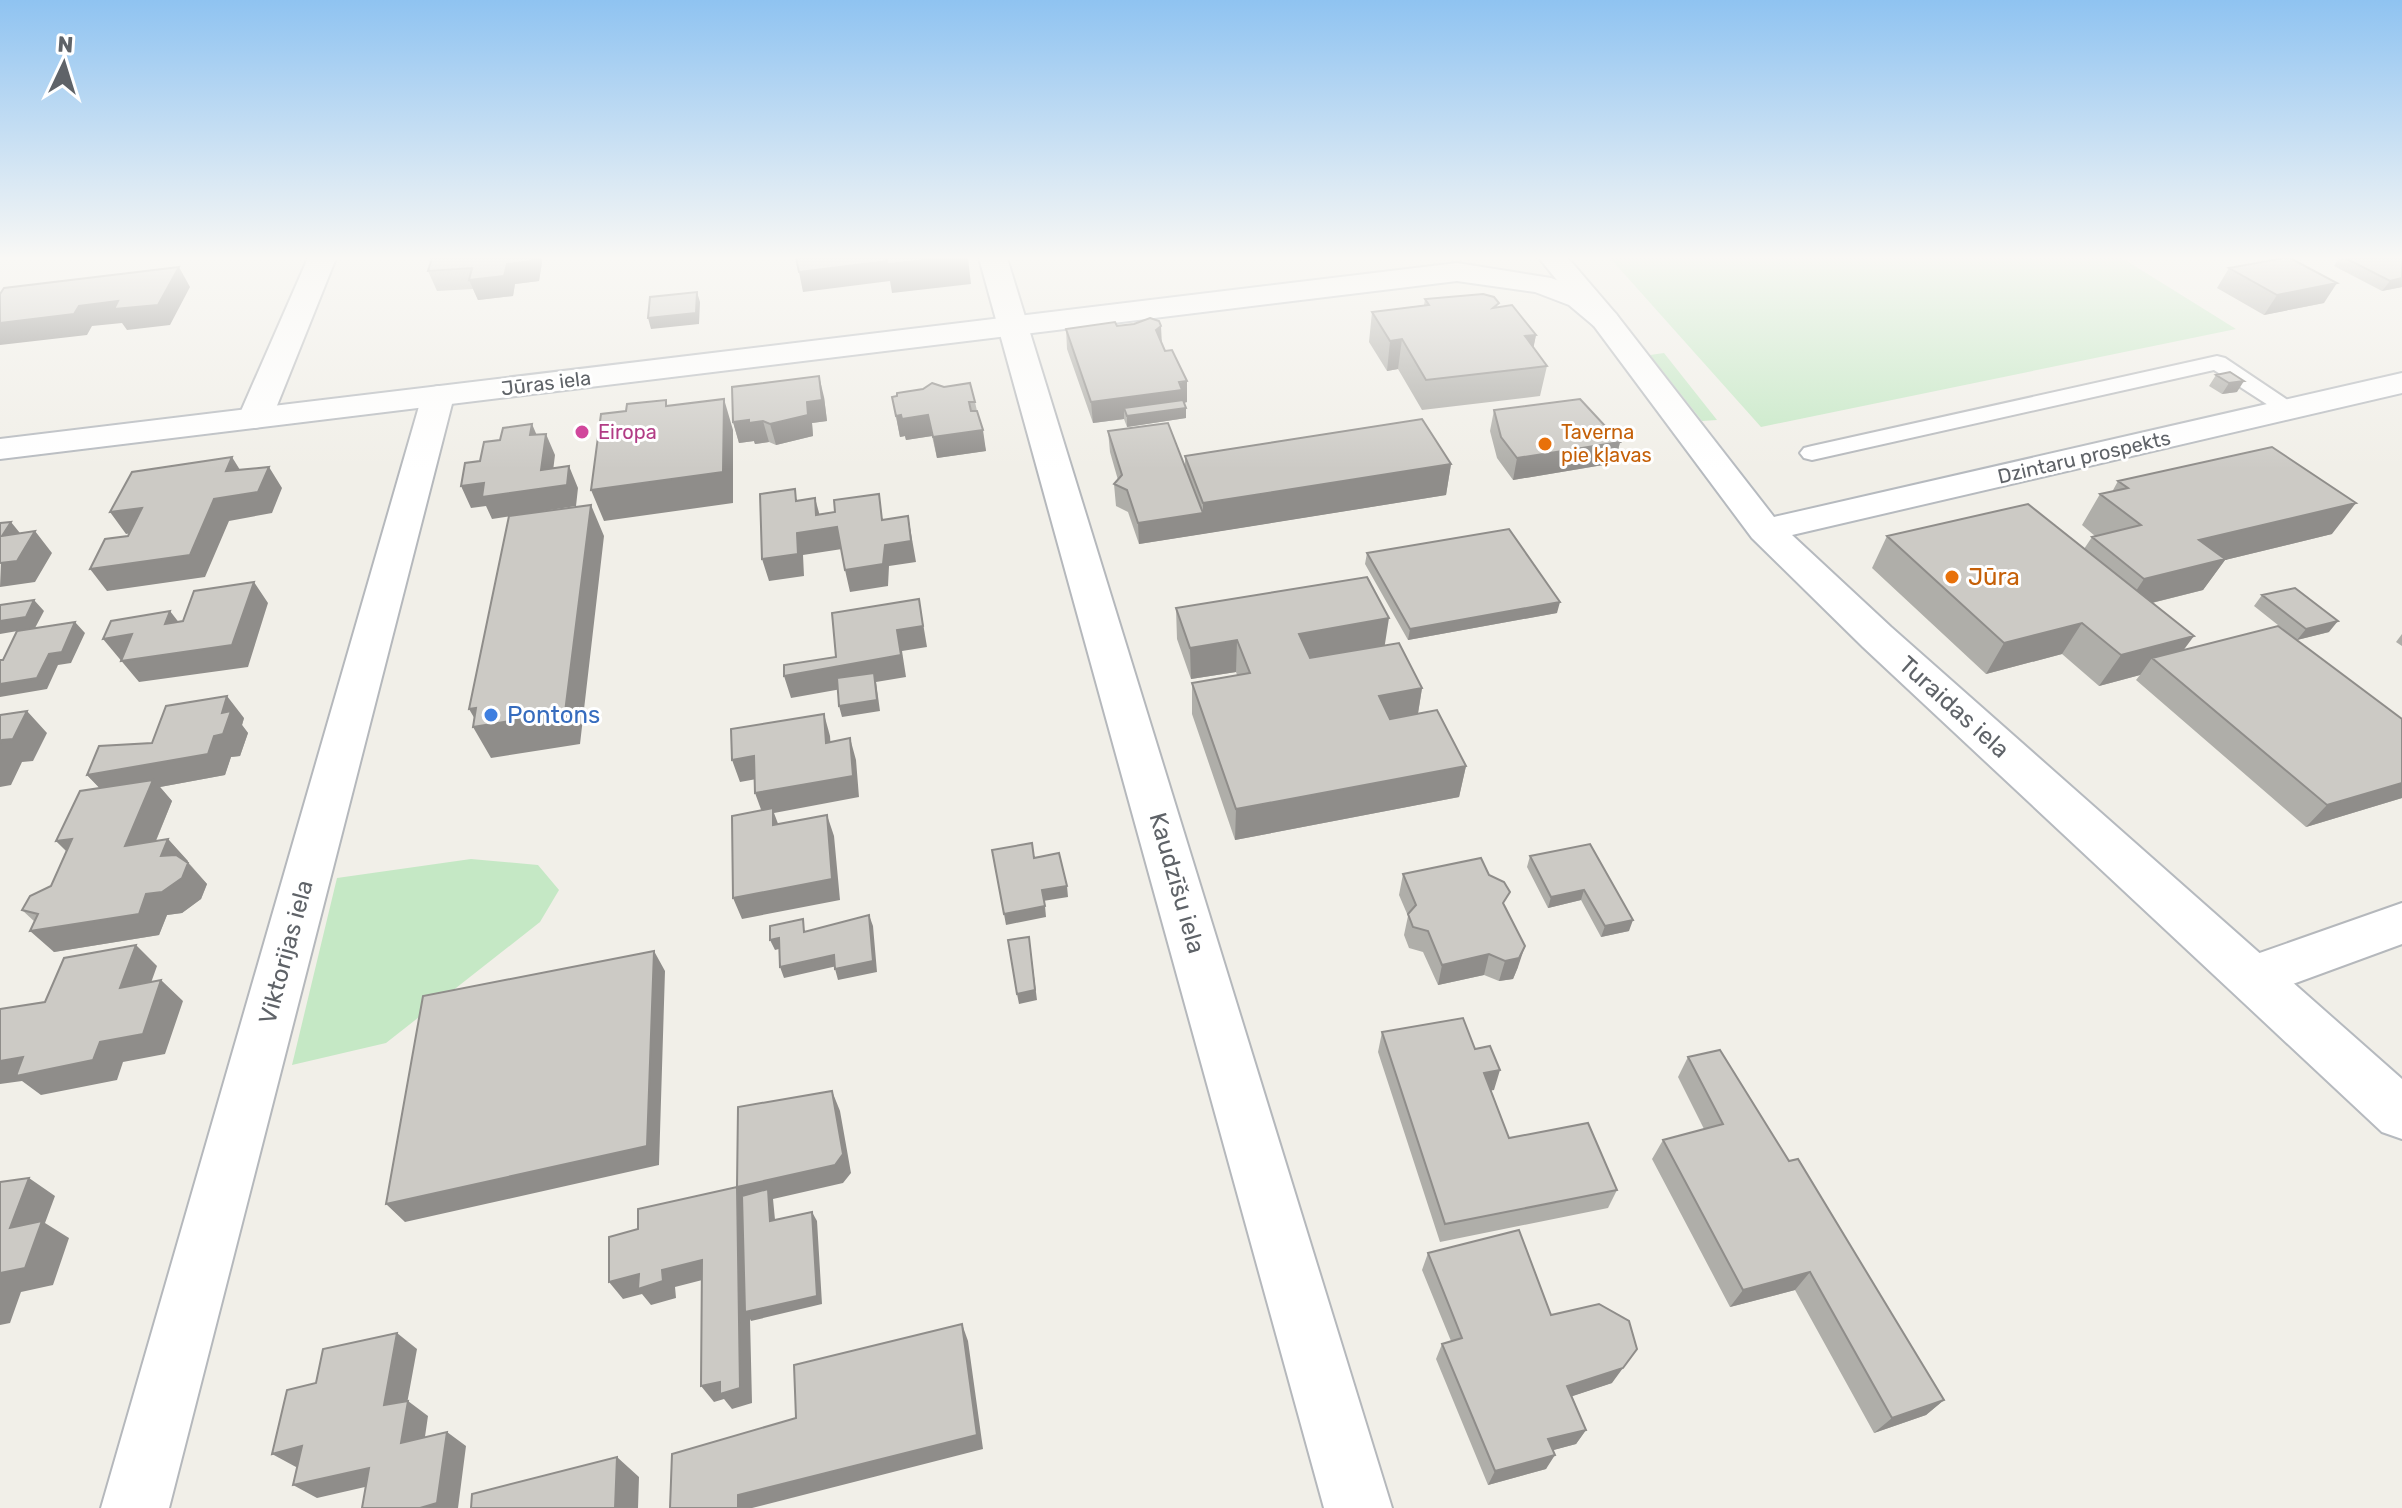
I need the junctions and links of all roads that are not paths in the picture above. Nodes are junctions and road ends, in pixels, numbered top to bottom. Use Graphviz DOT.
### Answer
graph roads {
  1 [pos="293,328"];
  2 [pos="994,328"];
  3 [pos="1015,328"];
  4 [pos="1611,328"];
  5 [pos="2402,383"];
  6 [pos="438,396"];
  7 [pos="2290,409"];
  8 [pos="255,418"];
  9 [pos="0,449"];
  10 [pos="1812,453"];
  11 [pos="1765,530"];
  12 [pos="2402,923"];
  13 [pos="2252,977"];
  14 [pos="2402,1114"];
  15 [pos="135,1508"];
  16 [pos="1358,1508"];
  1 -- 8 [label="street"];
  2 -- 6 [label="street, Jūras iela"];
  3 -- 16 [label="street, Kaudzīšu iela"];
  4 -- 11 [label="street, Turaidas iela"];
  5 -- 7 [label="street, Dzintaru prospekts"];
  6 -- 8 [label="street, Jūras iela"];
  6 -- 15 [label="street, Viktorijas iela"];
  7 -- 10 [label="lane"];
  7 -- 11 [label="street, Dzintaru prospekts"];
  8 -- 9 [label="street, Jūras iela"];
  11 -- 13 [label="street, Turaidas iela"];
  12 -- 13 [label="street"];
  13 -- 14 [label="street, Turaidas iela"];
}
